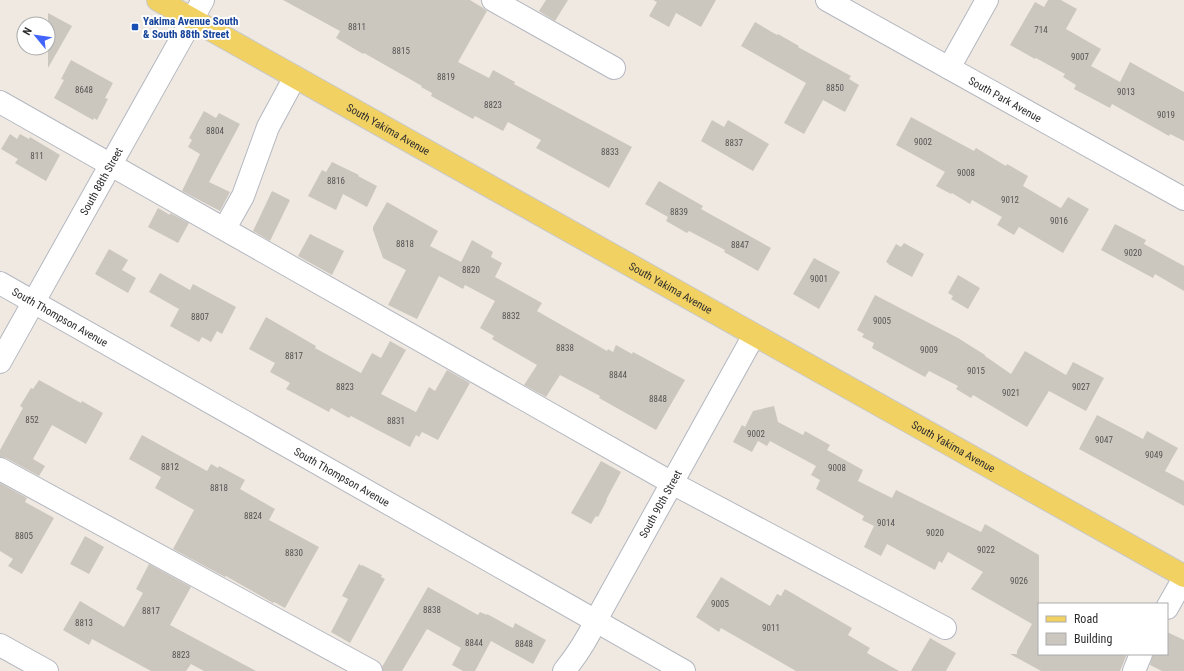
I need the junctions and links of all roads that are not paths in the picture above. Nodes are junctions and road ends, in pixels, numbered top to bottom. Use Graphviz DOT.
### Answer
graph roads {
  1 [pos="158,0"];
  2 [pos="203,0"];
  3 [pos="493,0"];
  4 [pos="827,0"];
  5 [pos="987,0"];
  6 [pos="192,20"];
  7 [pos="614,68"];
  8 [pos="949,68"];
  9 [pos="295,77"];
  10 [pos="0,102"];
  11 [pos="111,164"];
  12 [pos="1184,199"];
  13 [pos="225,228"];
  14 [pos="0,283"];
  15 [pos="34,302"];
  16 [pos="754,335"];
  17 [pos="0,362"];
  18 [pos="0,469"];
  19 [pos="672,483"];
  20 [pos="1184,577"];
  21 [pos="1168,606"];
  22 [pos="596,620"];
  23 [pos="945,628"];
  24 [pos="0,645"];
  25 [pos="1142,655"];
  26 [pos="47,671"];
  27 [pos="372,671"];
  28 [pos="564,671"];
  29 [pos="684,671"];
  30 [pos="1134,671"];
  1 -- 6 [label="main road, South Yakima Avenue"];
  2 -- 6 [label="street, South 88th Street"];
  3 -- 7 [label="street"];
  4 -- 8 [label="street, South Park Avenue"];
  5 -- 8 [label="street"];
  6 -- 9 [label="main road, South Yakima Avenue"];
  6 -- 11 [label="street, South 88th Street"];
  8 -- 12 [label="street, South Park Avenue"];
  9 -- 13 [label="street"];
  9 -- 16 [label="main road, South Yakima Avenue"];
  10 -- 11 [label="street"];
  11 -- 13 [label="street"];
  11 -- 15 [label="street, South 88th Street"];
  13 -- 19 [label="street"];
  14 -- 15 [label="street, South Thompson Avenue"];
  15 -- 17 [label="street, South 88th Street"];
  15 -- 22 [label="street, South Thompson Avenue"];
  16 -- 19 [label="street, South 90th Street"];
  16 -- 20 [label="main road, South Yakima Avenue"];
  18 -- 27 [label="street"];
  19 -- 22 [label="street, South 90th Street"];
  19 -- 23 [label="street"];
  20 -- 21 [label="street"];
  22 -- 28 [label="street, South 90th Street"];
  22 -- 29 [label="street, South Thompson Avenue"];
  24 -- 26 [label="street"];
  25 -- 30 [label="street"];
}
